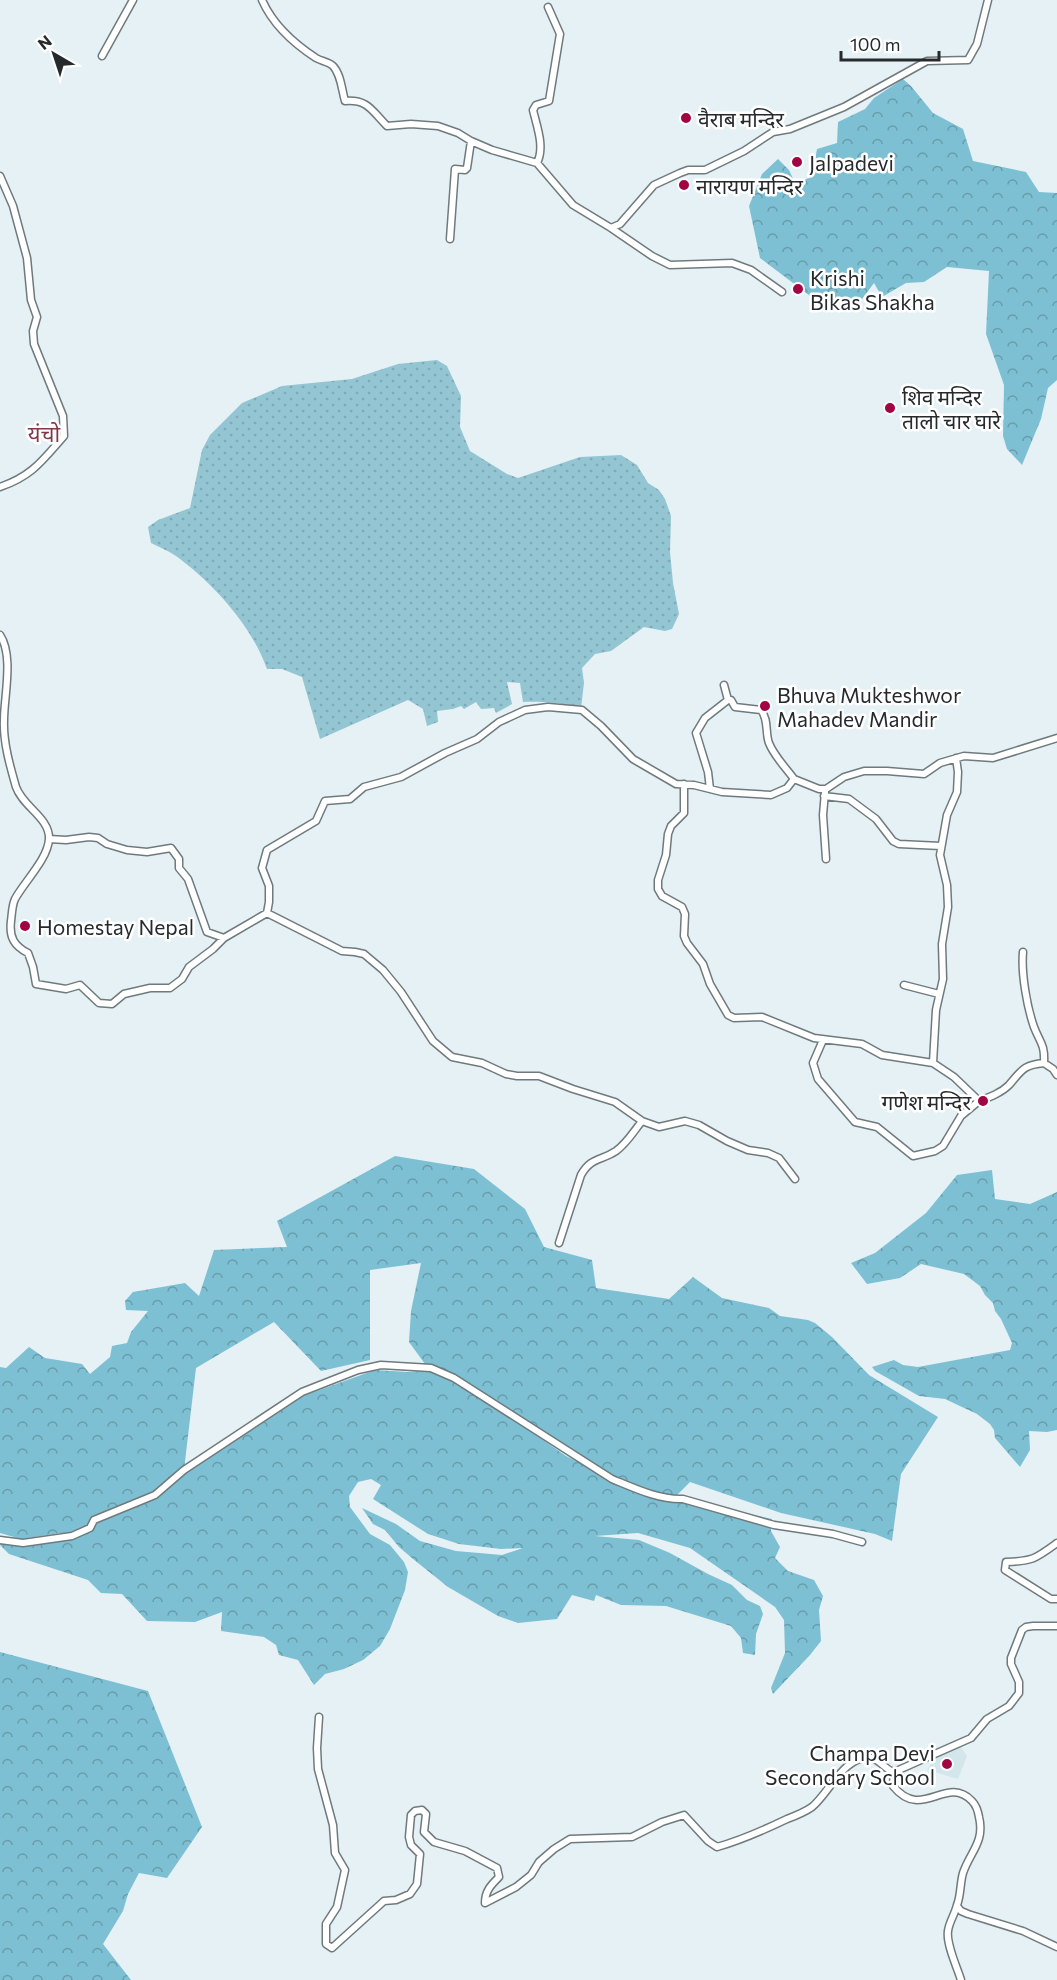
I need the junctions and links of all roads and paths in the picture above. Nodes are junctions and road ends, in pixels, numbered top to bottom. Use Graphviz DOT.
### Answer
graph roads {
  1 [pos="133,0"];
  2 [pos="262,0"];
  3 [pos="988,0"];
  4 [pos="548,7"];
  5 [pos="102,56"];
  6 [pos="471,141"];
  7 [pos="537,163"];
  8 [pos="0,176"];
  9 [pos="611,228"];
  10 [pos="450,239"];
  11 [pos="782,292"];
  12 [pos="0,487"];
  13 [pos="0,635"];
  14 [pos="724,685"];
  15 [pos="728,700"];
  16 [pos="1057,738"];
  17 [pos="956,758"];
  18 [pos="794,779"];
  19 [pos="684,784"];
  20 [pos="710,789"];
  21 [pos="825,793"];
  22 [pos="49,839"];
  23 [pos="941,846"];
  24 [pos="826,859"];
  25 [pos="267,912"];
  26 [pos="224,938"];
  27 [pos="1023,952"];
  28 [pos="904,985"];
  29 [pos="939,994"];
  30 [pos="823,1040"];
  31 [pos="1044,1063"];
  32 [pos="933,1064"];
  33 [pos="1057,1075"];
  34 [pos="979,1101"];
  35 [pos="642,1121"];
  36 [pos="795,1179"];
  37 [pos="559,1243"];
  38 [pos="0,1540"];
  39 [pos="862,1542"];
  40 [pos="1057,1543"];
  41 [pos="1057,1599"];
  42 [pos="1057,1626"];
  43 [pos="319,1717"];
  44 [pos="894,1772"];
  45 [pos="957,1906"];
  46 [pos="1057,1947"];
  47 [pos="961,1980"];
  1 -- 5 [label="street"];
  2 -- 6 [label="street"];
  3 -- 9 [label="street"];
  4 -- 7 [label="street"];
  6 -- 7 [label="street"];
  6 -- 10 [label="street"];
  7 -- 9 [label="street"];
  8 -- 12 [label="street"];
  9 -- 11 [label="street"];
  13 -- 22 [label="street"];
  14 -- 15 [label="street"];
  15 -- 18 [label="street"];
  15 -- 20 [label="street"];
  16 -- 17 [label="street"];
  17 -- 21 [label="street"];
  17 -- 23 [label="street"];
  18 -- 20 [label="street"];
  18 -- 21 [label="street"];
  19 -- 20 [label="street"];
  19 -- 25 [label="street"];
  19 -- 30 [label="street"];
  21 -- 23 [label="street"];
  21 -- 24 [label="street"];
  22 -- 26 [label="street"];
  22 -- 26 [label="street"];
  23 -- 29 [label="street"];
  25 -- 26 [label="street"];
  25 -- 35 [label="street"];
  27 -- 31 [label="street"];
  28 -- 29 [label="street"];
  29 -- 32 [label="street"];
  30 -- 32 [label="street"];
  30 -- 34 [label="street"];
  31 -- 33 [label="street"];
  31 -- 34 [label="street"];
  32 -- 34 [label="street"];
  35 -- 36 [label="street"];
  35 -- 37 [label="street"];
  38 -- 39 [label="street"];
  40 -- 41 [label="street"];
  42 -- 44 [label="street"];
  43 -- 44 [label="street"];
  44 -- 45 [label="street"];
  45 -- 46 [label="street"];
  45 -- 47 [label="street"];
}
